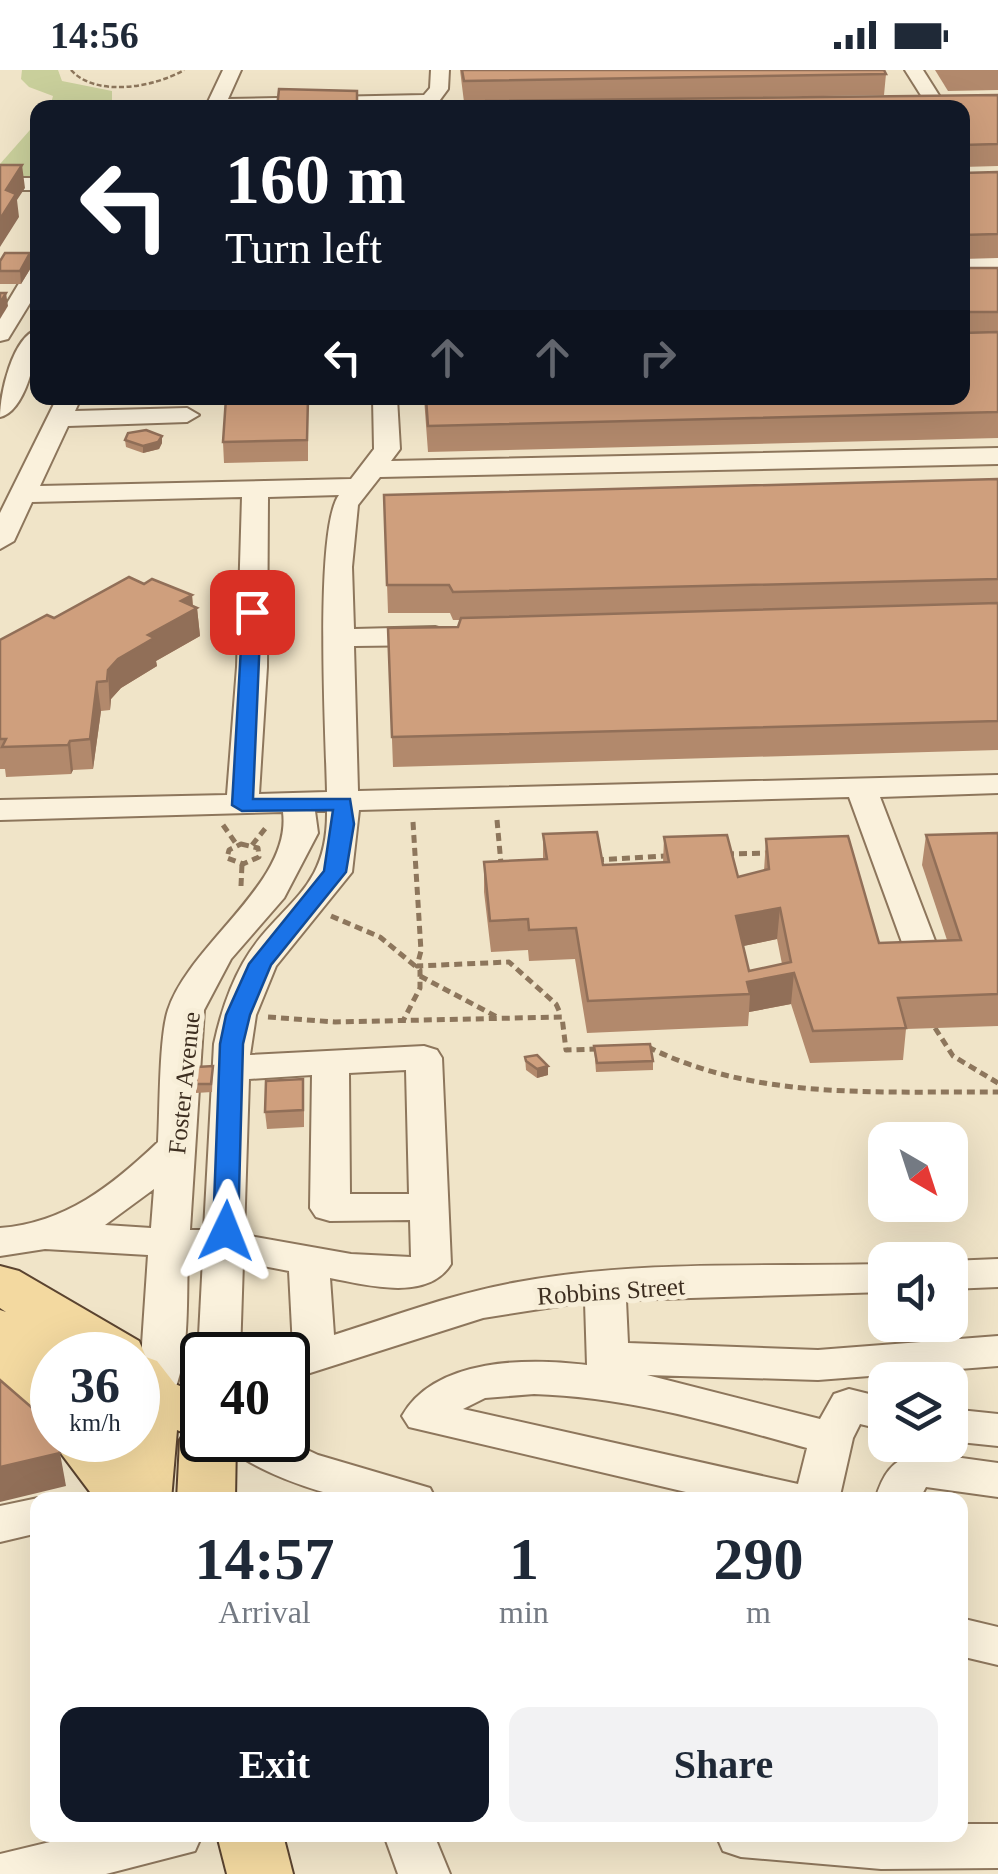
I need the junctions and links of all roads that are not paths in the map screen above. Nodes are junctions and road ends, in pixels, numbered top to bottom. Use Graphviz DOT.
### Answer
graph roads {
  1 [pos="232,70"];
  2 [pos="440,70"];
  3 [pos="914,70"];
  4 [pos="217,100"];
  5 [pos="429,100"];
  6 [pos="933,100"];
  7 [pos="0,184"];
  8 [pos="30,184"];
  9 [pos="998,263"];
  10 [pos="970,264"];
  11 [pos="998,278"];
  12 [pos="970,279"];
  13 [pos="27,309"];
  14 [pos="0,334"];
  15 [pos="30,352"];
  16 [pos="385,405"];
  17 [pos="64,408"];
  18 [pos="0,410"];
  19 [pos="187,415"];
  20 [pos="998,456"];
  21 [pos="359,486"];
  22 [pos="256,490"];
  23 [pos="22,494"];
  24 [pos="388,500"];
  25 [pos="0,540"];
  26 [pos="463,635"];
  27 [pos="341,638"];
  28 [pos="998,784"];
  29 [pos="861,788"];
  30 [pos="343,803"];
  31 [pos="0,810"];
  32 [pos="258,811"];
  33 [pos="928,967"];
  34 [pos="331,1064"];
  35 [pos="231,1068"];
  36 [pos="176,1146"];
  37 [pos="429,1207"];
  38 [pos="47,1236"];
  39 [pos="0,1242"];
  40 [pos="169,1243"];
  41 [pos="224,1245"];
  42 [pos="309,1261"];
  43 [pos="998,1273"];
  44 [pos="968,1274"];
  45 [pos="868,1279"];
  46 [pos="0,1284"];
  47 [pos="605,1289"];
  48 [pos="0,1329"];
  49 [pos="69,1332"];
  50 [pos="220,1332"];
  51 [pos="303,1332"];
  52 [pos="30,1346"];
  53 [pos="160,1349"];
  54 [pos="998,1351"];
  55 [pos="0,1356"];
  56 [pos="310,1359"];
  57 [pos="609,1370"];
  58 [pos="30,1388"];
  59 [pos="868,1410"];
  60 [pos="968,1427"];
  61 [pos="998,1430"];
  62 [pos="831,1438"];
  63 [pos="96,1462"];
  64 [pos="128,1462"];
  65 [pos="207,1462"];
  66 [pos="292,1462"];
  67 [pos="998,1480"];
  68 [pos="119,1492"];
  69 [pos="125,1492"];
  70 [pos="206,1492"];
  71 [pos="387,1492"];
  72 [pos="761,1492"];
  73 [pos="819,1492"];
  74 [pos="900,1492"];
  75 [pos="30,1517"];
  76 [pos="0,1524"];
  77 [pos="968,1639"];
  78 [pos="998,1646"];
  79 [pos="147,1842"];
  80 [pos="252,1842"];
  81 [pos="412,1842"];
  82 [pos="823,1842"];
  83 [pos="998,1846"];
  84 [pos="8,1874"];
  85 [pos="260,1874"];
  86 [pos="424,1874"];
  1 -- 4 [label="street"];
  2 -- 5 [label="street"];
  3 -- 6 [label="street"];
  7 -- 8 [label="street"];
  9 -- 10 [label="street"];
  11 -- 12 [label="street"];
  13 -- 14 [label="street"];
  15 -- 18 [label="street"];
  16 -- 21 [label="street, Foster Avenue"];
  17 -- 19 [label="street"];
  17 -- 23 [label="street"];
  20 -- 21 [label="street"];
  21 -- 22 [label="street"];
  21 -- 24 [label="street"];
  21 -- 27 [label="street, Foster Avenue"];
  22 -- 23 [label="street"];
  22 -- 32 [label="street, Foster Avenue"];
  23 -- 25 [label="street"];
  26 -- 27 [label="street"];
  27 -- 30 [label="street, Foster Avenue"];
  28 -- 29 [label="street"];
  29 -- 30 [label="street"];
  29 -- 33 [label="street"];
  30 -- 32 [label="street"];
  30 -- 35 [label="street, Foster Avenue"];
  31 -- 32 [label="street"];
  32 -- 36 [label="street, Foster Avenue"];
  34 -- 35 [label="street"];
  34 -- 37 [label="street"];
  34 -- 37 [label="street"];
  35 -- 41 [label="street, Foster Avenue"];
  36 -- 38 [label="street"];
  36 -- 40 [label="street, Foster Avenue"];
  37 -- 42 [label="street"];
  38 -- 39 [label="street"];
  38 -- 40 [label="street"];
  40 -- 41 [label="street"];
  40 -- 53 [label="street, Foster Avenue"];
  41 -- 42 [label="street"];
  41 -- 50 [label="street, Foster Avenue"];
  42 -- 51 [label="street"];
  43 -- 44 [label="street"];
  45 -- 47 [label="street, Robbins Street"];
  46 -- 49 [label="main road"];
  47 -- 56 [label="street, Robbins Street"];
  47 -- 57 [label="street"];
  48 -- 52 [label="main road"];
  54 -- 57 [label="street"];
  55 -- 58 [label="main road"];
  57 -- 62 [label="street"];
  57 -- 72 [label="street"];
  59 -- 62 [label="street"];
  60 -- 61 [label="street"];
  62 -- 73 [label="street"];
  63 -- 68 [label="main road"];
  64 -- 69 [label="main road"];
  65 -- 70 [label="main road"];
  66 -- 71 [label="street"];
  67 -- 74 [label="street"];
  75 -- 76 [label="street"];
  77 -- 78 [label="street"];
  79 -- 84 [label="street"];
  80 -- 85 [label="main road"];
  81 -- 86 [label="street"];
  82 -- 83 [label="street"];
}
